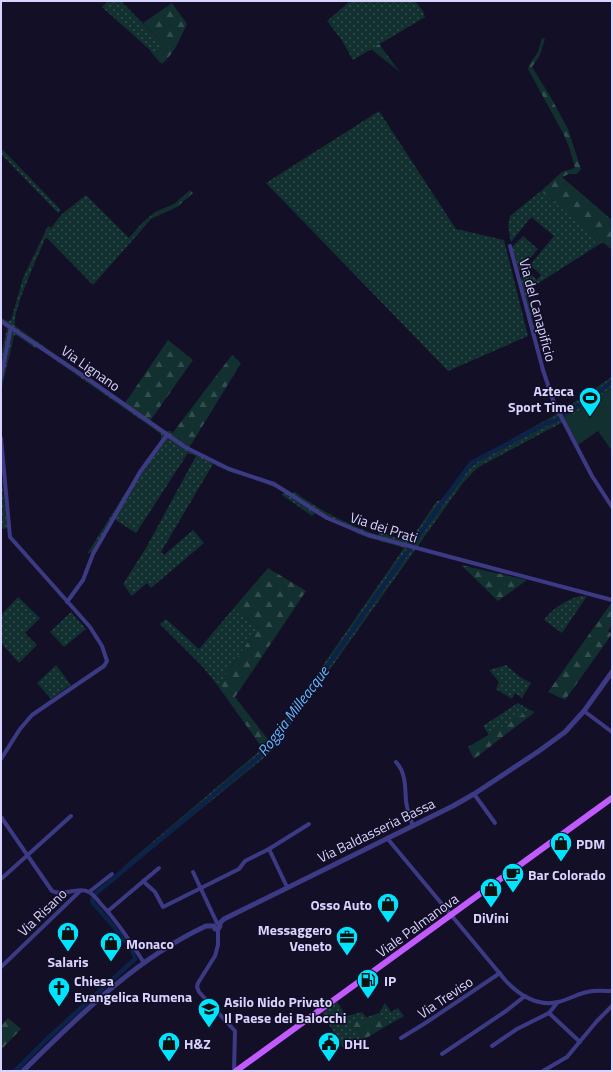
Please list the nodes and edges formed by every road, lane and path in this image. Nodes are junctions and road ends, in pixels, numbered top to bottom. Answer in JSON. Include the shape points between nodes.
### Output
{"nodes":[{"id":1,"x":510,"y":246,"type":"dead end"},
{"id":2,"x":1,"y":321,"type":"edge"},
{"id":3,"x":11,"y":327,"type":"junction"},
{"id":4,"x":1,"y":377,"type":"edge"},
{"id":5,"x":167,"y":435,"type":"junction"},
{"id":6,"x":1,"y":438,"type":"edge"},
{"id":7,"x":612,"y":507,"type":"edge"},
{"id":8,"x":612,"y":600,"type":"edge"},
{"id":9,"x":67,"y":602,"type":"junction"},
{"id":10,"x":612,"y":672,"type":"edge"},
{"id":11,"x":584,"y":711,"type":"junction"},
{"id":12,"x":612,"y":732,"type":"edge"},
{"id":13,"x":1,"y":759,"type":"edge"},
{"id":14,"x":396,"y":762,"type":"dead end"},
{"id":15,"x":474,"y":794,"type":"junction"},
{"id":16,"x":612,"y":798,"type":"edge"},
{"id":17,"x":71,"y":816,"type":"dead end"},
{"id":18,"x":1,"y":817,"type":"edge"},
{"id":19,"x":495,"y":822,"type":"dead end"},
{"id":20,"x":309,"y":824,"type":"dead end"},
{"id":21,"x":413,"y":826,"type":"junction"},
{"id":22,"x":386,"y":838,"type":"junction"},
{"id":23,"x":268,"y":849,"type":"junction"},
{"id":24,"x":27,"y":855,"type":"junction"},
{"id":25,"x":158,"y":868,"type":"dead end"},
{"id":26,"x":193,"y":872,"type":"dead end"},
{"id":27,"x":112,"y":874,"type":"dead end"},
{"id":28,"x":1,"y":878,"type":"edge"},
{"id":29,"x":143,"y":881,"type":"junction"},
{"id":30,"x":288,"y":887,"type":"junction"},
{"id":31,"x":201,"y":888,"type":"junction"},
{"id":32,"x":81,"y":890,"type":"junction"},
{"id":33,"x":90,"y":893,"type":"junction"},
{"id":34,"x":108,"y":911,"type":"junction"},
{"id":35,"x":452,"y":914,"type":"junction"},
{"id":36,"x":217,"y":926,"type":"junction"},
{"id":37,"x":144,"y":963,"type":"junction"},
{"id":38,"x":1,"y":967,"type":"edge"},
{"id":39,"x":500,"y":973,"type":"junction"},
{"id":40,"x":612,"y":992,"type":"edge"},
{"id":41,"x":524,"y":996,"type":"junction"},
{"id":42,"x":557,"y":1003,"type":"junction"},
{"id":43,"x":612,"y":1006,"type":"edge"},
{"id":44,"x":549,"y":1013,"type":"junction"},
{"id":45,"x":401,"y":1038,"type":"dead end"},
{"id":46,"x":580,"y":1042,"type":"junction"},
{"id":47,"x":492,"y":1046,"type":"dead end"},
{"id":48,"x":442,"y":1054,"type":"dead end"},
{"id":49,"x":23,"y":1071,"type":"edge"},
{"id":50,"x":235,"y":1071,"type":"edge"},
{"id":51,"x":543,"y":1071,"type":"edge"}],
"edges":[{"from":1,"to":7,"type":"street","name":"Via del Canapificio","via":[[543,370],[559,416]]},
{"from":2,"to":3,"type":"street","name":"Via Lignano"},
{"from":3,"to":4,"type":"street"},
{"from":3,"to":5,"type":"street","name":"Via Lignano"},
{"from":5,"to":8,"type":"street","name":"Via dei Prati","via":[[229,470],[274,484],[327,518],[368,536]]},
{"from":5,"to":9,"type":"street","via":[[140,472],[93,554],[83,580]]},
{"from":6,"to":9,"type":"street","via":[[10,537]]},
{"from":9,"to":13,"type":"street","via":[[94,632],[104,651],[106,663],[32,715]]},
{"from":10,"to":11,"type":"street","name":"Via Baldasseria Bassa"},
{"from":11,"to":12,"type":"street"},
{"from":11,"to":15,"type":"street","name":"Via Baldasseria Bassa","via":[[557,739]]},
{"from":14,"to":21,"type":"street","via":[[404,776],[406,802]]},
{"from":15,"to":19,"type":"street"},
{"from":15,"to":21,"type":"street","name":"Via Baldasseria Bassa"},
{"from":16,"to":35,"type":"main road","name":"Viale Palmanova"},
{"from":17,"to":24,"type":"street"},
{"from":18,"to":24,"type":"street"},
{"from":20,"to":23,"type":"street"},
{"from":21,"to":22,"type":"street","name":"Via Baldasseria Bassa"},
{"from":22,"to":30,"type":"street","name":"Via Baldasseria Bassa"},
{"from":22,"to":35,"type":"street"},
{"from":23,"to":30,"type":"street"},
{"from":23,"to":31,"type":"street","via":[[245,861],[239,869]]},
{"from":24,"to":28,"type":"street"},
{"from":24,"to":32,"type":"street","via":[[52,891],[58,893]]},
{"from":25,"to":29,"type":"street"},
{"from":26,"to":31,"type":"street"},
{"from":27,"to":33,"type":"street"},
{"from":29,"to":31,"type":"street","via":[[155,892],[163,907]]},
{"from":29,"to":34,"type":"street"},
{"from":30,"to":36,"type":"street","name":"Via Baldasseria Bassa","via":[[222,920]]},
{"from":31,"to":36,"type":"street"},
{"from":32,"to":33,"type":"street"},
{"from":32,"to":38,"type":"street","name":"Via Risano"},
{"from":33,"to":34,"type":"street"},
{"from":34,"to":37,"type":"street"},
{"from":35,"to":39,"type":"street"},
{"from":35,"to":50,"type":"main road","name":"Viale Palmanova"},
{"from":36,"to":37,"type":"street","name":"Via Baldasseria Bassa","via":[[206,926]]},
{"from":36,"to":50,"type":"street","via":[[217,951],[197,987],[235,1031]]},
{"from":37,"to":49,"type":"street","name":"Via Baldasseria Bassa","via":[[108,991]]},
{"from":39,"to":41,"type":"street"},
{"from":39,"to":45,"type":"street","name":"Via Treviso"},
{"from":40,"to":42,"type":"street","via":[[586,992]]},
{"from":41,"to":42,"type":"street","via":[[544,1003]]},
{"from":41,"to":48,"type":"street"},
{"from":42,"to":44,"type":"street"},
{"from":43,"to":46,"type":"street"},
{"from":44,"to":46,"type":"street"},
{"from":44,"to":47,"type":"street","via":[[517,1029]]},
{"from":46,"to":51,"type":"street","via":[[567,1057]]}]}
